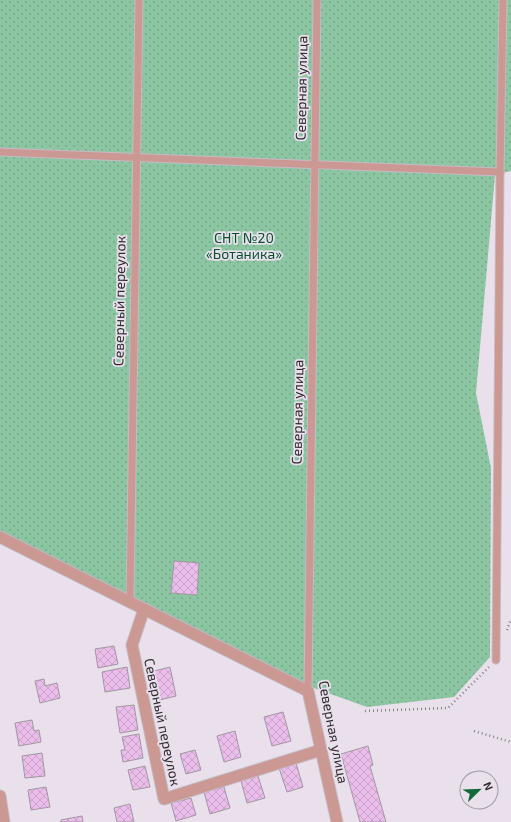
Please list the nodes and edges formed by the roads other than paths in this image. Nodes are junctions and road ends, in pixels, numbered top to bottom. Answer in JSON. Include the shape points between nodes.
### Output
{"nodes":[{"id":1,"x":139,"y":0,"type":"edge"},
{"id":2,"x":317,"y":0,"type":"edge"},
{"id":3,"x":503,"y":0,"type":"edge"},
{"id":4,"x":0,"y":152,"type":"edge"},
{"id":5,"x":137,"y":158,"type":"junction"},
{"id":6,"x":315,"y":165,"type":"junction"},
{"id":7,"x":500,"y":172,"type":"junction"},
{"id":8,"x":0,"y":537,"type":"edge"},
{"id":9,"x":130,"y":602,"type":"junction"},
{"id":10,"x":144,"y":609,"type":"junction"},
{"id":11,"x":496,"y":660,"type":"road end"},
{"id":12,"x":308,"y":690,"type":"junction"},
{"id":13,"x":321,"y":750,"type":"junction"},
{"id":14,"x":0,"y":796,"type":"edge"},
{"id":15,"x":4,"y":822,"type":"edge"},
{"id":16,"x":337,"y":822,"type":"edge"}],
"edges":[{"from":1,"to":5,"type":"lane","name":"Северный переулок"},
{"from":2,"to":6,"type":"lane","name":"Северная улица"},
{"from":3,"to":7,"type":"lane"},
{"from":4,"to":5,"type":"lane"},
{"from":5,"to":6,"type":"lane"},
{"from":5,"to":9,"type":"lane","name":"Северный переулок"},
{"from":6,"to":7,"type":"lane"},
{"from":6,"to":12,"type":"lane","name":"Северная улица"},
{"from":7,"to":11,"type":"lane"},
{"from":8,"to":9,"type":"street"},
{"from":9,"to":10,"type":"street"},
{"from":10,"to":12,"type":"street"},
{"from":10,"to":13,"type":"street","name":"Северный переулок","via":[[132,645],[164,799]]},
{"from":12,"to":13,"type":"street","name":"Северная улица"},
{"from":13,"to":16,"type":"street","name":"Северная улица"},
{"from":14,"to":15,"type":"street"}]}
